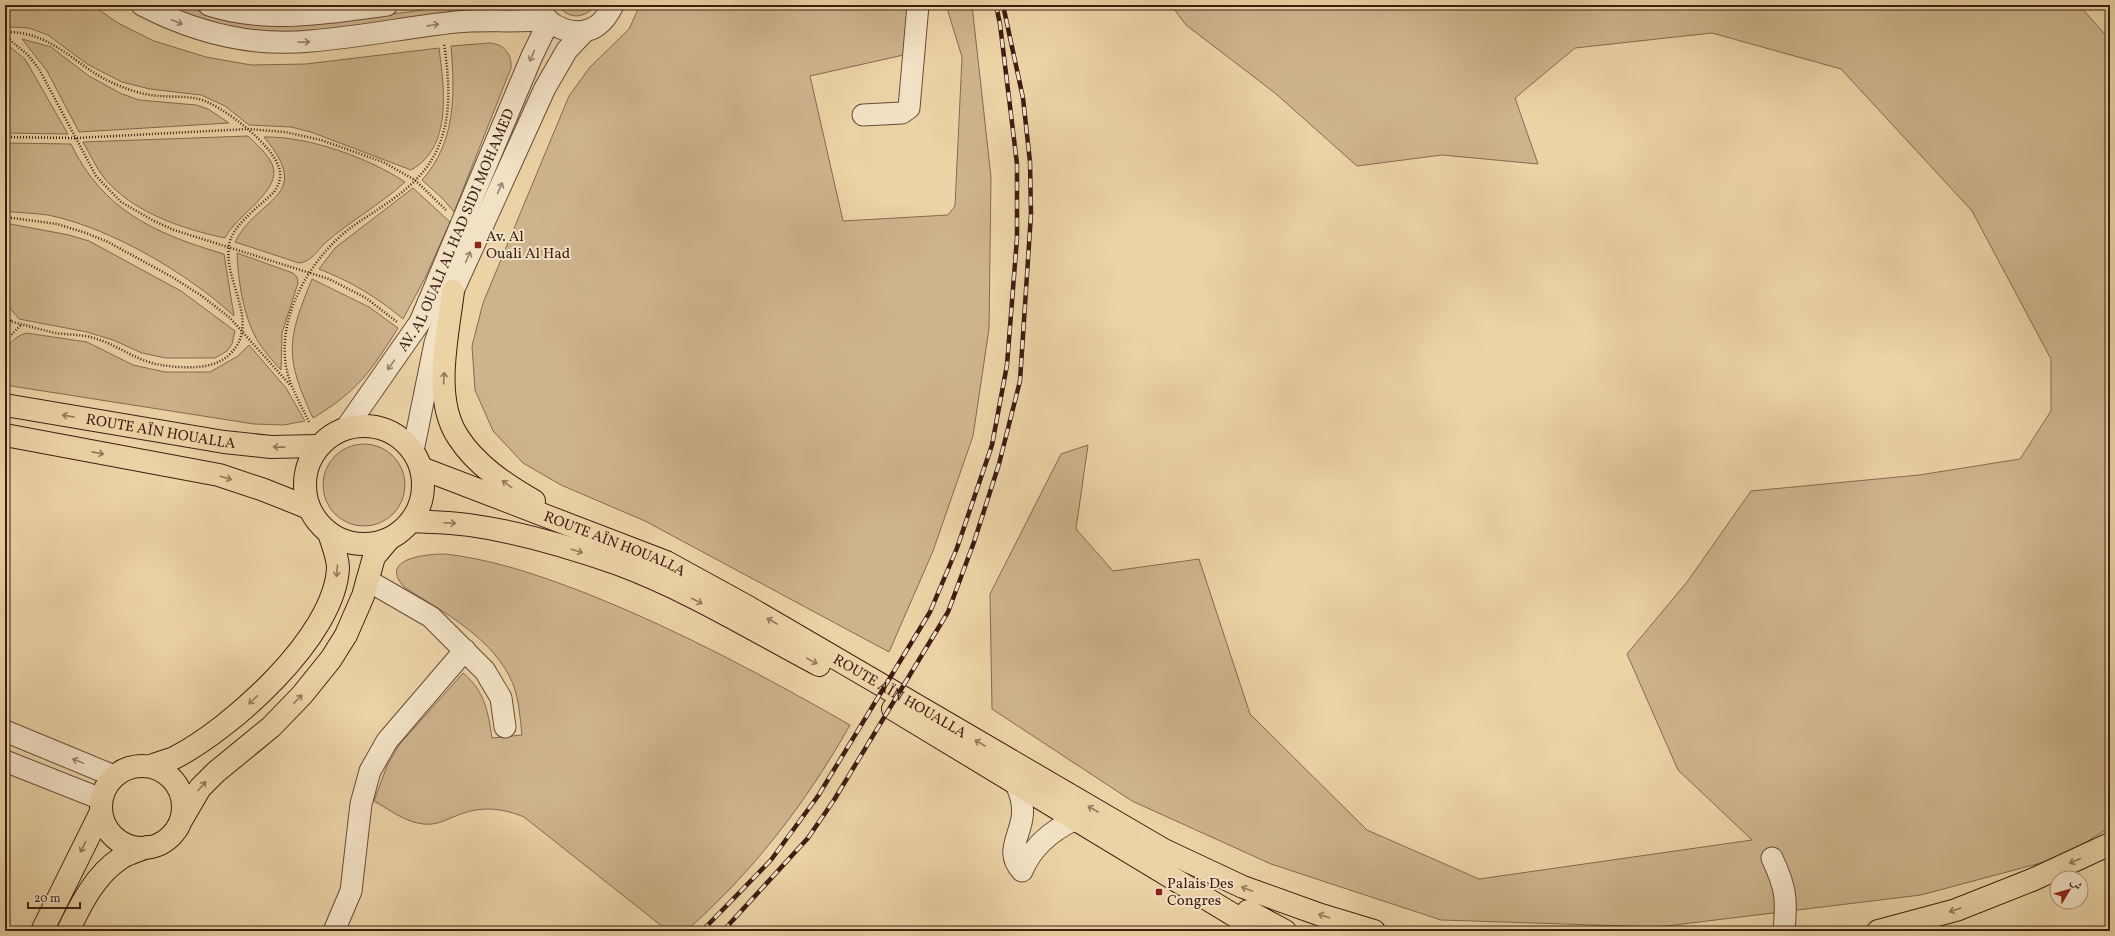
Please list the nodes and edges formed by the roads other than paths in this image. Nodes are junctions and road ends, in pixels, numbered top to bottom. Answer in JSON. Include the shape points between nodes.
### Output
{"nodes":[{"id":1,"x":142,"y":5,"type":"edge"},
{"id":2,"x":209,"y":5,"type":"edge"},
{"id":3,"x":388,"y":5,"type":"edge"},
{"id":4,"x":613,"y":5,"type":"edge"},
{"id":5,"x":918,"y":5,"type":"edge"},
{"id":6,"x":545,"y":15,"type":"edge"},
{"id":7,"x":585,"y":31,"type":"junction"},
{"id":8,"x":863,"y":115,"type":"dead end"},
{"id":9,"x":453,"y":291,"type":"junction"},
{"id":10,"x":5,"y":405,"type":"edge"},
{"id":11,"x":346,"y":428,"type":"junction"},
{"id":12,"x":5,"y":435,"type":"edge"},
{"id":13,"x":318,"y":446,"type":"junction"},
{"id":14,"x":417,"y":459,"type":"junction"},
{"id":15,"x":309,"y":508,"type":"junction"},
{"id":16,"x":412,"y":521,"type":"junction"},
{"id":17,"x":576,"y":527,"type":"junction"},
{"id":18,"x":329,"y":533,"type":"junction"},
{"id":19,"x":389,"y":539,"type":"junction"},
{"id":20,"x":367,"y":580,"type":"junction"},
{"id":21,"x":465,"y":650,"type":"junction"},
{"id":22,"x":505,"y":727,"type":"dead end"},
{"id":23,"x":5,"y":731,"type":"edge"},
{"id":24,"x":5,"y":760,"type":"edge"},
{"id":25,"x":151,"y":766,"type":"junction"},
{"id":26,"x":114,"y":776,"type":"junction"},
{"id":27,"x":1016,"y":784,"type":"junction"},
{"id":28,"x":101,"y":805,"type":"junction"},
{"id":29,"x":182,"y":819,"type":"junction"},
{"id":30,"x":1074,"y":820,"type":"junction"},
{"id":31,"x":1126,"y":828,"type":"junction"},
{"id":32,"x":2110,"y":844,"type":"edge"},
{"id":33,"x":146,"y":847,"type":"junction"},
{"id":34,"x":1772,"y":858,"type":"dead end"},
{"id":35,"x":42,"y":931,"type":"edge"},
{"id":36,"x":68,"y":931,"type":"edge"},
{"id":37,"x":334,"y":931,"type":"edge"},
{"id":38,"x":1260,"y":931,"type":"edge"},
{"id":39,"x":1285,"y":931,"type":"edge"},
{"id":40,"x":1374,"y":931,"type":"edge"},
{"id":41,"x":1784,"y":931,"type":"edge"},
{"id":42,"x":1878,"y":931,"type":"edge"}],
"edges":[{"from":1,"to":6,"type":"street","one_way":true,"via":[[186,25],[216,34],[279,42],[311,42],[457,22]]},
{"from":2,"to":3,"type":"street","via":[[245,13],[278,16],[312,15]]},
{"from":4,"to":7,"type":"street","name":"AV. AL OUALI AL HAD SIDI MOHAMED","via":[[597,26]]},
{"from":5,"to":8,"type":"street","via":[[909,108],[902,113]]},
{"from":6,"to":7,"type":"street","via":[[566,30]]},
{"from":6,"to":11,"type":"street","name":"AV. AL OUALI AL HAD SIDI MOHAMED","one_way":true,"via":[[532,56],[420,322]]},
{"from":9,"to":7,"type":"street","name":"AV. AL OUALI AL HAD SIDI MOHAMED","one_way":true,"via":[[545,88],[567,50]]},
{"from":9,"to":14,"type":"street","name":"AV. AL OUALI AL HAD SIDI MOHAMED","via":[[434,343]]},
{"from":17,"to":9,"type":"main road","one_way":true,"via":[[509,486],[475,458],[457,436],[447,412],[443,386]]},
{"from":13,"to":10,"type":"main road","name":"ROUTE AÏN HOUALLA","one_way":true,"via":[[271,447],[224,442]]},
{"from":11,"to":13,"type":"main road","via":[[331,435]]},
{"from":11,"to":14,"type":"main road","via":[[365,425],[383,428],[400,437]]},
{"from":12,"to":15,"type":"main road","name":"ROUTE AÏN HOUALLA","one_way":true,"via":[[219,476]]},
{"from":13,"to":15,"type":"main road","via":[[309,460],[305,476]]},
{"from":14,"to":16,"type":"main road","via":[[424,486],[420,504]]},
{"from":14,"to":17,"type":"main road","name":"ROUTE AÏN HOUALLA"},
{"from":15,"to":18,"type":"main road","via":[[317,522]]},
{"from":16,"to":19,"type":"main road"},
{"from":16,"to":27,"type":"main road","name":"ROUTE AÏN HOUALLA","one_way":true,"via":[[467,524],[504,531],[558,544],[619,564],[833,672]]},
{"from":31,"to":17,"type":"main road","name":"ROUTE AÏN HOUALLA","one_way":true,"via":[[696,577],[636,549]]},
{"from":18,"to":19,"type":"main road","via":[[343,541],[359,544]]},
{"from":18,"to":25,"type":"main road","one_way":true,"via":[[338,567],[332,597],[315,630],[284,670],[247,706],[205,738],[173,758]]},
{"from":19,"to":20,"type":"main road","via":[[374,557]]},
{"from":20,"to":21,"type":"street","via":[[423,611]]},
{"from":29,"to":20,"type":"main road","one_way":true,"via":[[200,788],[271,727],[302,696],[331,659],[346,635]]},
{"from":21,"to":22,"type":"street","via":[[497,688]]},
{"from":21,"to":37,"type":"street","via":[[387,741],[370,770],[362,804],[351,891]]},
{"from":26,"to":23,"type":"street","one_way":true},
{"from":24,"to":28,"type":"street"},
{"from":25,"to":26,"type":"main road","via":[[138,765]]},
{"from":25,"to":29,"type":"main road","via":[[173,779],[181,791],[184,805]]},
{"from":26,"to":28,"type":"main road","via":[[106,786]]},
{"from":27,"to":30,"type":"main road","name":"ROUTE AÏN HOUALLA"},
{"from":27,"to":30,"type":"street","via":[[1023,806],[1023,817],[1013,855],[1022,871],[1026,861],[1039,845],[1055,831]]},
{"from":28,"to":33,"type":"main road","via":[[105,825],[113,835],[124,844],[138,848]]},
{"from":28,"to":35,"type":"main road","one_way":true},
{"from":29,"to":33,"type":"main road","via":[[175,832],[165,841]]},
{"from":30,"to":38,"type":"main road","name":"ROUTE AÏN HOUALLA"},
{"from":31,"to":39,"type":"main road","via":[[1192,876]]},
{"from":40,"to":31,"type":"main road","name":"ROUTE AÏN HOUALLA","one_way":true,"via":[[1321,916],[1243,887],[1177,857]]},
{"from":32,"to":42,"type":"main road","one_way":true,"via":[[2032,880],[1956,910]]},
{"from":33,"to":36,"type":"main road","via":[[108,868],[94,884]]},
{"from":34,"to":41,"type":"street","via":[[1787,899]]}]}
